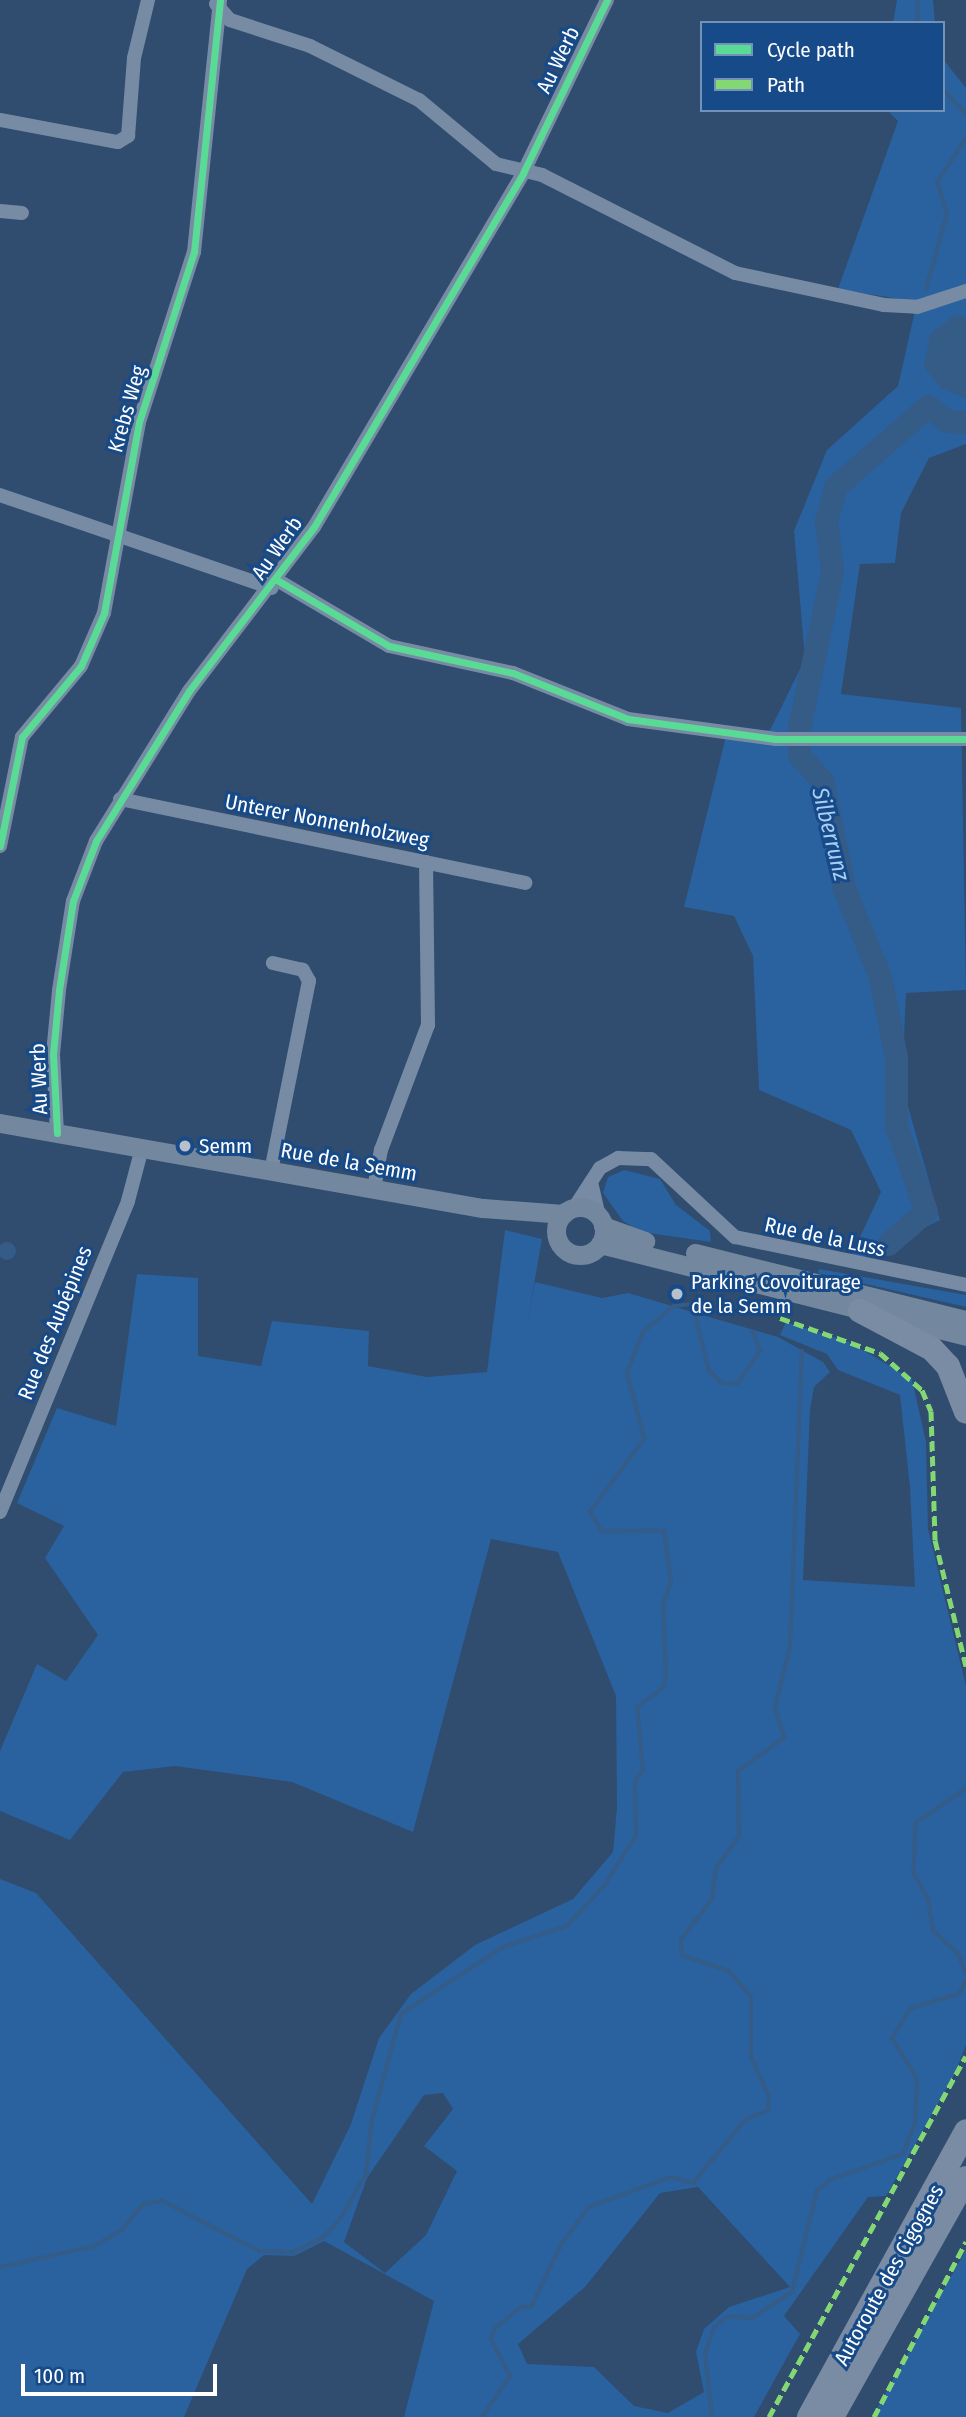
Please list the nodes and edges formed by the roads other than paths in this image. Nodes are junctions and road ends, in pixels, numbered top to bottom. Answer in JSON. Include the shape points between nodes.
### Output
{"nodes":[{"id":1,"x":148,"y":0,"type":"edge"},
{"id":2,"x":607,"y":0,"type":"edge"},
{"id":3,"x":217,"y":3,"type":"edge"},
{"id":4,"x":0,"y":120,"type":"edge"},
{"id":5,"x":523,"y":173,"type":"junction"},
{"id":6,"x":0,"y":211,"type":"edge"},
{"id":7,"x":22,"y":213,"type":"dead end"},
{"id":8,"x":966,"y":291,"type":"edge"},
{"id":9,"x":0,"y":495,"type":"edge"},
{"id":10,"x":117,"y":532,"type":"junction"},
{"id":11,"x":274,"y":584,"type":"junction"},
{"id":12,"x":966,"y":740,"type":"edge"},
{"id":13,"x":120,"y":799,"type":"junction"},
{"id":14,"x":0,"y":846,"type":"edge"},
{"id":15,"x":426,"y":862,"type":"junction"},
{"id":16,"x":525,"y":883,"type":"dead end"},
{"id":17,"x":273,"y":963,"type":"dead end"},
{"id":18,"x":0,"y":1123,"type":"edge"},
{"id":19,"x":57,"y":1133,"type":"junction"},
{"id":20,"x":142,"y":1148,"type":"junction"},
{"id":21,"x":271,"y":1171,"type":"junction"},
{"id":22,"x":591,"y":1182,"type":"junction"},
{"id":23,"x":374,"y":1189,"type":"junction"},
{"id":24,"x":482,"y":1209,"type":"junction"},
{"id":25,"x":569,"y":1211,"type":"junction"},
{"id":26,"x":601,"y":1229,"type":"junction"},
{"id":27,"x":556,"y":1234,"type":"junction"},
{"id":28,"x":966,"y":1285,"type":"edge"},
{"id":29,"x":860,"y":1311,"type":"junction"},
{"id":30,"x":966,"y":1320,"type":"edge"},
{"id":31,"x":966,"y":1336,"type":"edge"},
{"id":32,"x":966,"y":1412,"type":"edge"},
{"id":33,"x":0,"y":1511,"type":"edge"},
{"id":34,"x":966,"y":2131,"type":"edge"},
{"id":35,"x":966,"y":2178,"type":"edge"},
{"id":36,"x":809,"y":2417,"type":"edge"},
{"id":37,"x":832,"y":2417,"type":"edge"}],
"edges":[{"from":1,"to":4,"type":"street","via":[[134,58],[128,136],[118,142]]},
{"from":2,"to":5,"type":"street","name":"Au Werb"},
{"from":3,"to":5,"type":"street","via":[[230,20],[310,46],[419,100],[496,164]]},
{"from":3,"to":10,"type":"street","name":"Krebs Weg","via":[[194,252],[139,422]]},
{"from":5,"to":8,"type":"street","via":[[582,194],[735,273],[884,305],[917,307]]},
{"from":5,"to":11,"type":"street","name":"Au Werb"},
{"from":6,"to":7,"type":"street"},
{"from":9,"to":10,"type":"street"},
{"from":10,"to":11,"type":"street"},
{"from":10,"to":14,"type":"street","name":"Krebs Weg","via":[[115,569],[93,646],[22,737]]},
{"from":11,"to":12,"type":"street","via":[[389,646],[513,673],[628,719],[789,739]]},
{"from":11,"to":13,"type":"street","name":"Au Werb","via":[[189,691]]},
{"from":13,"to":15,"type":"street","name":"Unterer Nonnenholzweg"},
{"from":13,"to":19,"type":"street","name":"Au Werb","via":[[72,901],[53,1054]]},
{"from":15,"to":16,"type":"street","name":"Unterer Nonnenholzweg"},
{"from":15,"to":23,"type":"street","via":[[428,1026],[381,1150]]},
{"from":17,"to":21,"type":"street","via":[[303,970],[309,981]]},
{"from":18,"to":19,"type":"main road","name":"Rue de la Semm"},
{"from":19,"to":20,"type":"main road","name":"Rue de la Semm"},
{"from":20,"to":21,"type":"main road","name":"Rue de la Semm"},
{"from":20,"to":33,"type":"street","name":"Rue des Aubépines","via":[[128,1201]]},
{"from":21,"to":23,"type":"main road","name":"Rue de la Semm"},
{"from":22,"to":25,"type":"street","name":"Rue de la Luss"},
{"from":22,"to":26,"type":"street"},
{"from":22,"to":28,"type":"street","name":"Rue de la Luss","via":[[618,1158],[651,1159],[735,1237]]},
{"from":23,"to":24,"type":"main road","name":"Rue de la Semm"},
{"from":24,"to":25,"type":"main road","name":"Rue de la Semm"},
{"from":24,"to":27,"type":"main road","name":"Rue de la Semm"},
{"from":25,"to":26,"type":"main road","name":"Rue de la Semm"},
{"from":25,"to":27,"type":"main road"},
{"from":26,"to":27,"type":"main road","name":"Rue de la Semm","via":[[576,1255]]},
{"from":26,"to":29,"type":"main road"},
{"from":26,"to":30,"type":"main road"},
{"from":29,"to":31,"type":"main road"},
{"from":29,"to":32,"type":"highway","via":[[932,1349],[948,1366]]},
{"from":34,"to":36,"type":"highway","name":"Autoroute des Cigognes"},
{"from":35,"to":37,"type":"highway","name":"Autoroute des Cigognes"}]}
